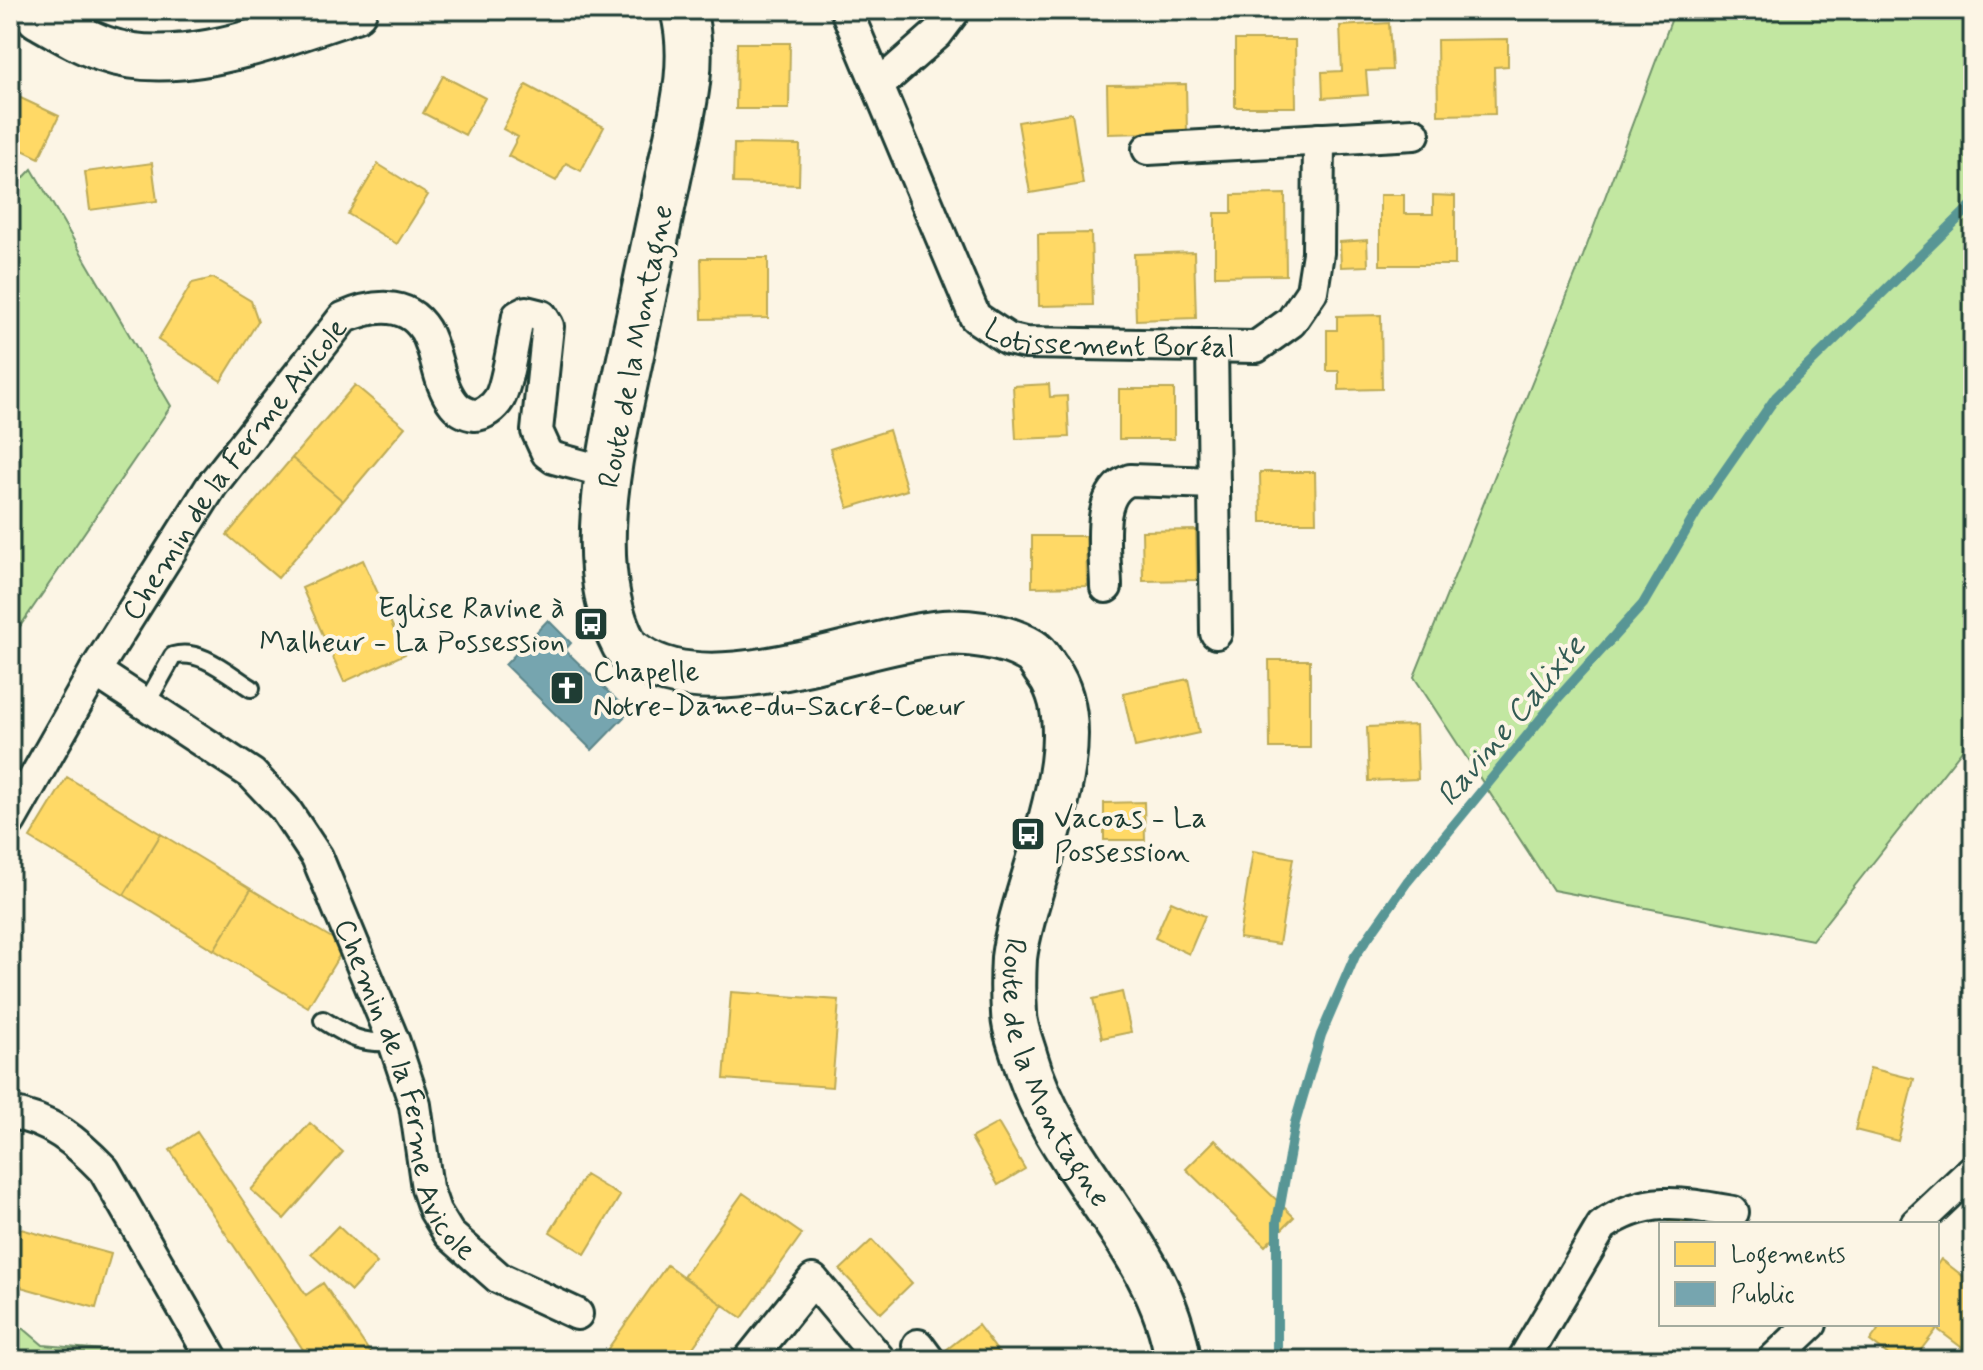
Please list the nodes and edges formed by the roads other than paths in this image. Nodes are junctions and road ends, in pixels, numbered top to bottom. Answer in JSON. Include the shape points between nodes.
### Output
{"nodes":[{"id":1,"x":36,"y":10,"type":"edge"},
{"id":2,"x":354,"y":10,"type":"edge"},
{"id":3,"x":683,"y":10,"type":"edge"},
{"id":4,"x":846,"y":10,"type":"edge"},
{"id":5,"x":955,"y":10,"type":"edge"},
{"id":6,"x":879,"y":85,"type":"junction"},
{"id":7,"x":1414,"y":134,"type":"dead end"},
{"id":8,"x":1319,"y":139,"type":"junction"},
{"id":9,"x":1148,"y":149,"type":"dead end"},
{"id":10,"x":1212,"y":346,"type":"junction"},
{"id":11,"x":606,"y":472,"type":"junction"},
{"id":12,"x":1214,"y":483,"type":"junction"},
{"id":13,"x":1106,"y":587,"type":"dead end"},
{"id":14,"x":1216,"y":633,"type":"dead end"},
{"id":15,"x":95,"y":671,"type":"junction"},
{"id":16,"x":251,"y":688,"type":"dead end"},
{"id":17,"x":146,"y":704,"type":"junction"},
{"id":18,"x":10,"y":821,"type":"edge"},
{"id":19,"x":323,"y":1020,"type":"dead end"},
{"id":20,"x":394,"y":1042,"type":"junction"},
{"id":21,"x":10,"y":1113,"type":"edge"},
{"id":22,"x":1973,"y":1170,"type":"edge"},
{"id":23,"x":1733,"y":1212,"type":"dead end"},
{"id":24,"x":1918,"y":1222,"type":"edge"},
{"id":25,"x":577,"y":1314,"type":"dead end"},
{"id":26,"x":1809,"y":1326,"type":"edge"},
{"id":27,"x":213,"y":1360,"type":"edge"},
{"id":28,"x":749,"y":1360,"type":"edge"},
{"id":29,"x":880,"y":1360,"type":"edge"},
{"id":30,"x":1178,"y":1360,"type":"edge"},
{"id":31,"x":1523,"y":1360,"type":"edge"},
{"id":32,"x":1773,"y":1360,"type":"edge"}],
"edges":[{"from":1,"to":2,"type":"main road","via":[[75,37],[137,57],[210,55]]},
{"from":3,"to":11,"type":"main road","name":"Route de la Montagne","via":[[689,82]]},
{"from":4,"to":6,"type":"street","name":"Lotissement Boréal"},
{"from":5,"to":6,"type":"street","via":[[937,34]]},
{"from":6,"to":10,"type":"street","name":"Lotissement Boréal","via":[[975,317],[1008,339],[1025,343]]},
{"from":7,"to":8,"type":"street"},
{"from":8,"to":9,"type":"street"},
{"from":8,"to":10,"type":"street","name":"Lotissement Boréal","via":[[1318,253],[1312,291],[1291,322],[1256,347]]},
{"from":10,"to":12,"type":"street"},
{"from":11,"to":15,"type":"street","name":"Chemin de la Ferme Avicole","via":[[554,458],[543,446],[537,431],[548,326],[542,316],[518,316],[501,398],[476,415],[454,404],[424,329],[405,311],[363,309],[343,318],[212,485]]},
{"from":11,"to":30,"type":"main road","name":"Route de la Montagne","via":[[604,564],[611,607],[626,648],[648,664],[669,673],[731,676],[934,634],[983,633],[1033,652],[1054,680],[1063,714],[1065,765],[1014,956],[1014,1020],[1031,1080],[1053,1124],[1153,1281],[1174,1334]]},
{"from":12,"to":13,"type":"street","via":[[1130,480],[1111,492],[1106,505]]},
{"from":12,"to":14,"type":"street"},
{"from":15,"to":17,"type":"street","name":"Chemin de la Ferme Avicole"},
{"from":15,"to":18,"type":"street","name":"Chemin de la Ferme Avicole"},
{"from":16,"to":17,"type":"lane","via":[[197,654],[184,652],[173,656]]},
{"from":17,"to":20,"type":"street","name":"Chemin de la Ferme Avicole","via":[[252,774],[285,809],[317,857]]},
{"from":19,"to":20,"type":"lane","via":[[355,1040]]},
{"from":20,"to":25,"type":"street","name":"Chemin de la Ferme Avicole","via":[[415,1105],[427,1188],[449,1234],[499,1278]]},
{"from":21,"to":27,"type":"street","via":[[53,1127],[104,1170]]},
{"from":22,"to":24,"type":"street"},
{"from":23,"to":31,"type":"street","via":[[1685,1203],[1648,1205],[1602,1226]]},
{"from":26,"to":32,"type":"street"},
{"from":28,"to":29,"type":"street","via":[[813,1280]]}]}
